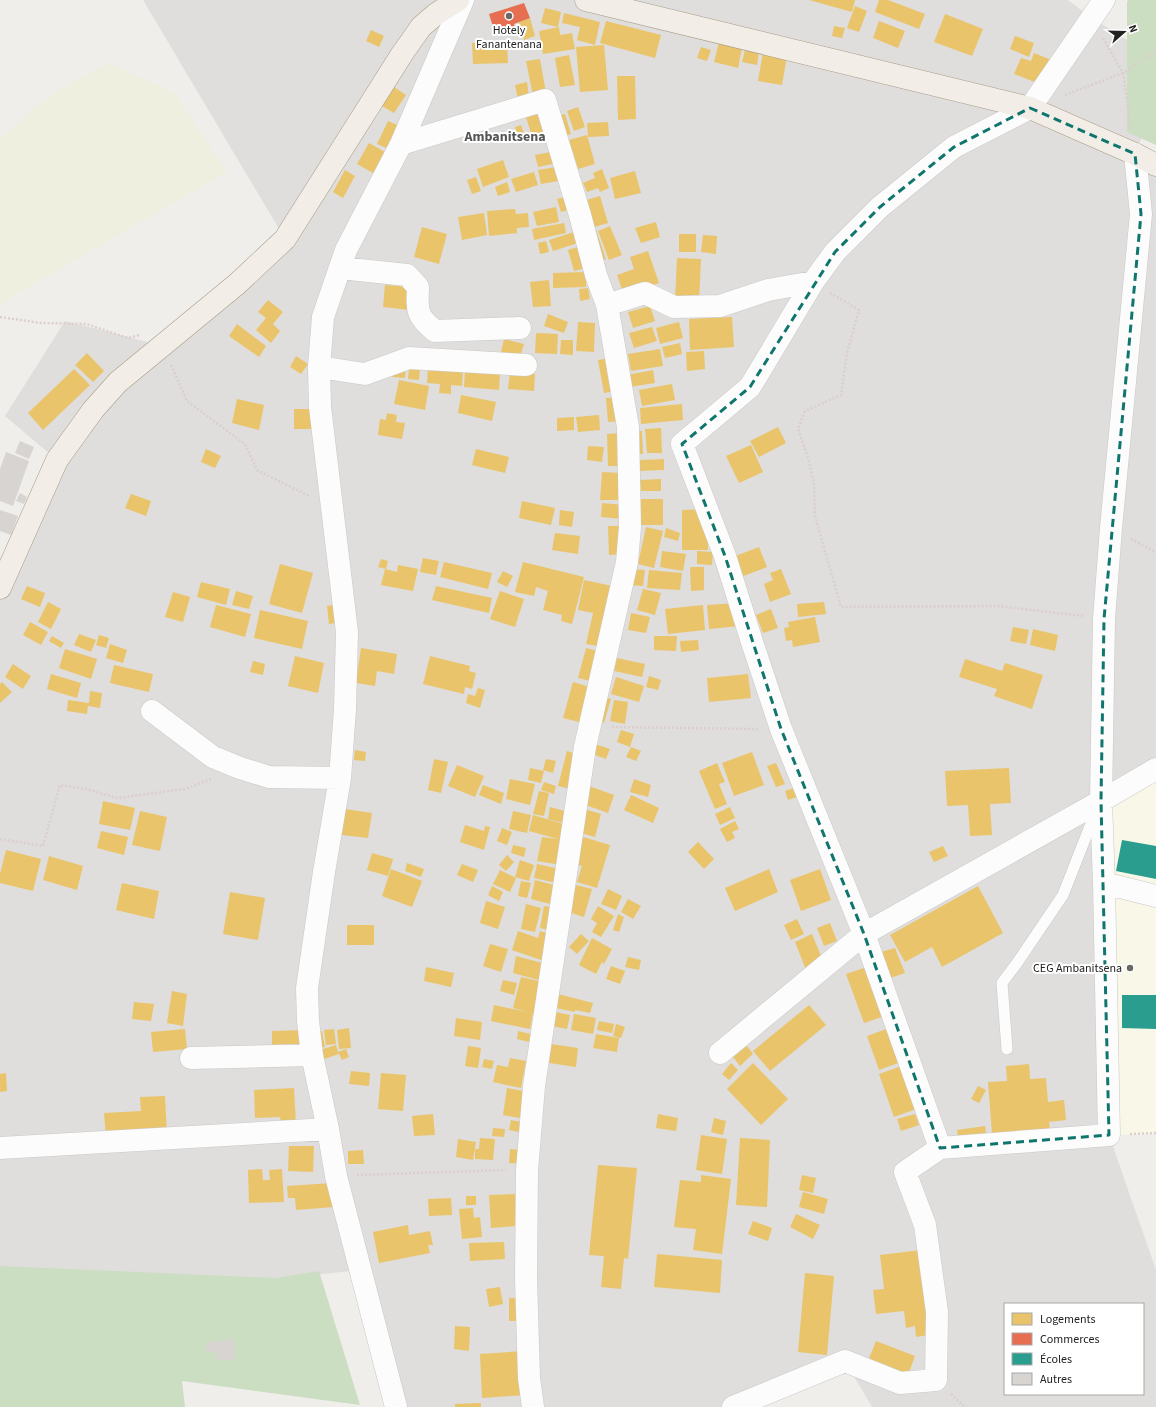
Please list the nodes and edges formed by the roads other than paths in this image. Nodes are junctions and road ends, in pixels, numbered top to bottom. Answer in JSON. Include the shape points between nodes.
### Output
{"nodes":[{"id":1,"x":458,"y":0,"type":"edge"},
{"id":2,"x":463,"y":0,"type":"edge"},
{"id":3,"x":586,"y":0,"type":"edge"},
{"id":4,"x":1104,"y":0,"type":"edge"},
{"id":5,"x":1030,"y":108,"type":"junction"},
{"id":6,"x":400,"y":144,"type":"junction"},
{"id":7,"x":1135,"y":154,"type":"junction"},
{"id":8,"x":1156,"y":165,"type":"edge"},
{"id":9,"x":340,"y":268,"type":"junction"},
{"id":10,"x":813,"y":282,"type":"junction"},
{"id":11,"x":607,"y":305,"type":"junction"},
{"id":12,"x":520,"y":328,"type":"dead end"},
{"id":13,"x":526,"y":365,"type":"dead end"},
{"id":14,"x":319,"y":368,"type":"junction"},
{"id":15,"x":0,"y":588,"type":"edge"},
{"id":16,"x":152,"y":712,"type":"dead end"},
{"id":17,"x":1156,"y":769,"type":"edge"},
{"id":18,"x":340,"y":778,"type":"junction"},
{"id":19,"x":1101,"y":801,"type":"junction"},
{"id":20,"x":1104,"y":883,"type":"junction"},
{"id":21,"x":1156,"y":896,"type":"edge"},
{"id":22,"x":864,"y":934,"type":"junction"},
{"id":23,"x":1007,"y":1049,"type":"dead end"},
{"id":24,"x":720,"y":1053,"type":"dead end"},
{"id":25,"x":312,"y":1055,"type":"junction"},
{"id":26,"x":190,"y":1058,"type":"dead end"},
{"id":27,"x":328,"y":1129,"type":"junction"},
{"id":28,"x":0,"y":1148,"type":"edge"},
{"id":29,"x":940,"y":1148,"type":"junction"},
{"id":30,"x":396,"y":1407,"type":"edge"},
{"id":31,"x":533,"y":1407,"type":"edge"},
{"id":32,"x":733,"y":1407,"type":"edge"}],
"edges":[{"from":1,"to":15,"type":"main road","via":[[421,27],[285,240],[237,284],[118,382],[93,410],[57,460]]},
{"from":2,"to":6,"type":"street"},
{"from":3,"to":5,"type":"main road"},
{"from":4,"to":5,"type":"street"},
{"from":5,"to":7,"type":"main road"},
{"from":5,"to":10,"type":"street","via":[[954,147],[880,207],[835,252]]},
{"from":6,"to":9,"type":"street","via":[[346,250]]},
{"from":6,"to":11,"type":"street","via":[[545,100]]},
{"from":7,"to":8,"type":"main road"},
{"from":7,"to":19,"type":"street","via":[[1141,214],[1104,619]]},
{"from":9,"to":12,"type":"street","via":[[407,275],[418,287],[417,307],[424,322],[435,331]]},
{"from":9,"to":14,"type":"street","via":[[323,317]]},
{"from":10,"to":11,"type":"street","via":[[768,290],[720,306],[674,307],[646,293]]},
{"from":10,"to":22,"type":"street","via":[[750,387],[682,444],[725,556],[781,729]]},
{"from":11,"to":31,"type":"street","via":[[628,427],[630,527],[627,562],[585,747],[536,1070],[527,1170],[526,1278],[529,1378]]},
{"from":13,"to":14,"type":"street","via":[[409,358],[365,374]]},
{"from":14,"to":18,"type":"street","via":[[320,407],[347,632]]},
{"from":16,"to":18,"type":"street","via":[[213,757],[240,768],[269,777]]},
{"from":17,"to":19,"type":"street"},
{"from":18,"to":25,"type":"street","via":[[307,988]]},
{"from":19,"to":20,"type":"street"},
{"from":19,"to":22,"type":"street"},
{"from":19,"to":23,"type":"lane","via":[[1063,895],[1002,983]]},
{"from":20,"to":21,"type":"street"},
{"from":20,"to":29,"type":"street","via":[[1109,1135]]},
{"from":22,"to":24,"type":"street"},
{"from":22,"to":29,"type":"street"},
{"from":25,"to":26,"type":"street"},
{"from":25,"to":27,"type":"street"},
{"from":27,"to":28,"type":"street"},
{"from":27,"to":30,"type":"street","via":[[336,1176]]},
{"from":29,"to":32,"type":"street","via":[[905,1172],[925,1224],[937,1312],[936,1380],[900,1383],[845,1361]]}]}
